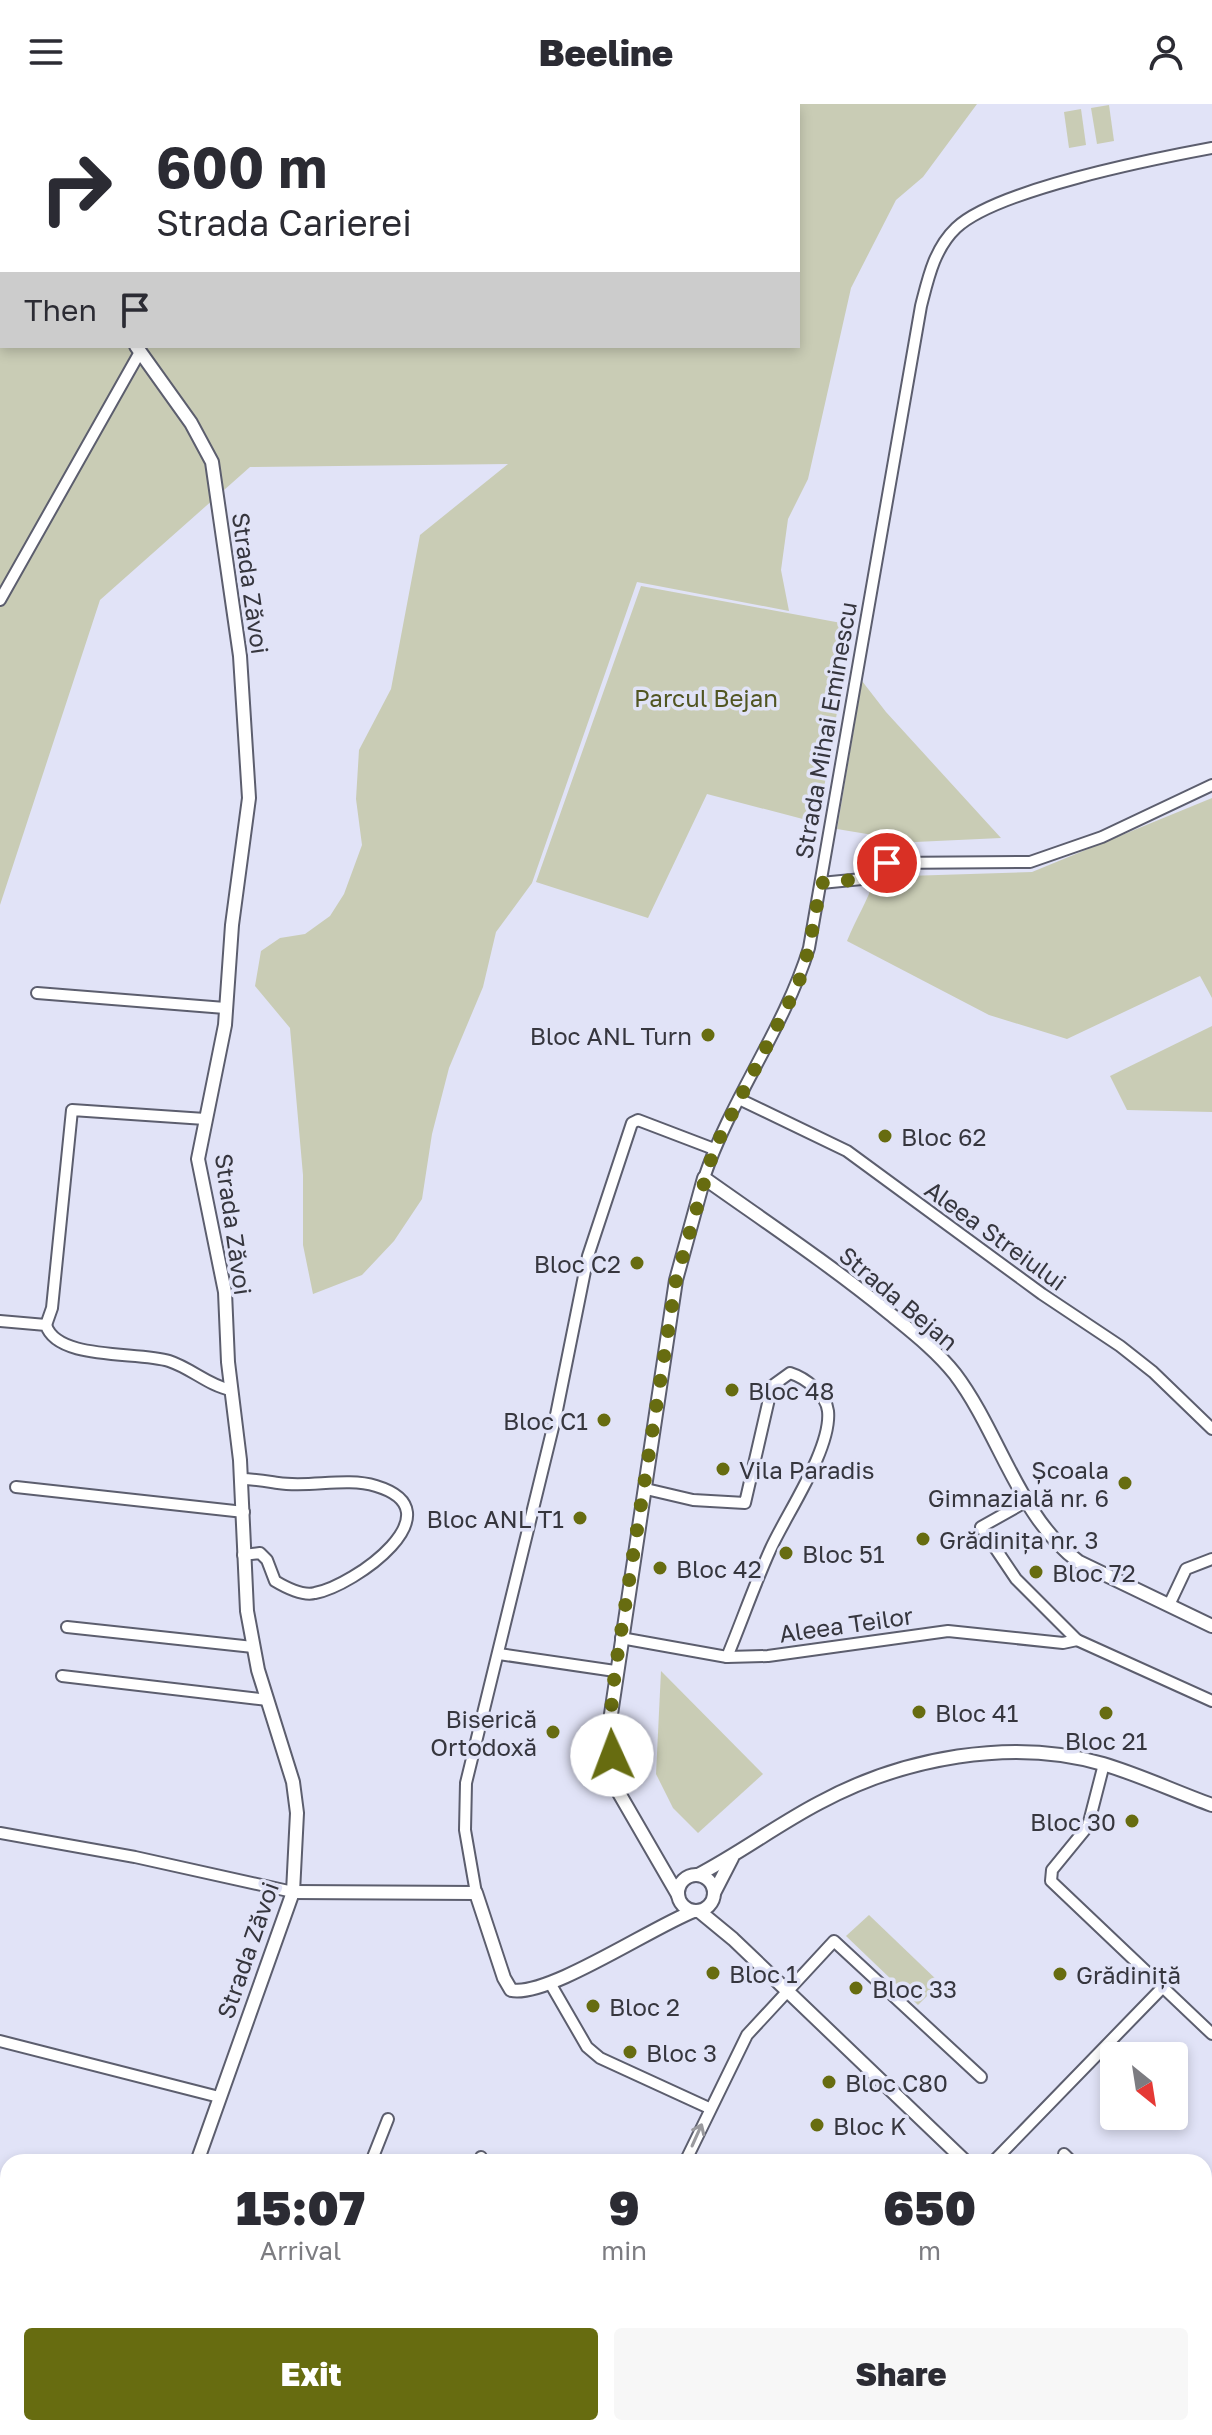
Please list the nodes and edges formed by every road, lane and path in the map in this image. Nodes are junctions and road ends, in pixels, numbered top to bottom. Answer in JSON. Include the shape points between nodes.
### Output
{"nodes":[{"id":1,"x":1212,"y":148,"type":"edge"},
{"id":2,"x":138,"y":349,"type":"edge"},
{"id":3,"x":0,"y":600,"type":"edge"},
{"id":4,"x":1212,"y":785,"type":"edge"},
{"id":5,"x":821,"y":883,"type":"junction"},
{"id":6,"x":37,"y":993,"type":"dead end"},
{"id":7,"x":225,"y":1008,"type":"junction"},
{"id":8,"x":739,"y":1099,"type":"junction"},
{"id":9,"x":205,"y":1119,"type":"junction"},
{"id":10,"x":714,"y":1149,"type":"junction"},
{"id":11,"x":704,"y":1178,"type":"junction"},
{"id":12,"x":0,"y":1321,"type":"edge"},
{"id":13,"x":46,"y":1325,"type":"junction"},
{"id":14,"x":231,"y":1390,"type":"junction"},
{"id":15,"x":1212,"y":1429,"type":"edge"},
{"id":16,"x":242,"y":1479,"type":"junction"},
{"id":17,"x":16,"y":1487,"type":"dead end"},
{"id":18,"x":646,"y":1489,"type":"junction"},
{"id":19,"x":1029,"y":1500,"type":"junction"},
{"id":20,"x":244,"y":1512,"type":"junction"},
{"id":21,"x":243,"y":1555,"type":"junction"},
{"id":22,"x":1212,"y":1559,"type":"edge"},
{"id":23,"x":1169,"y":1605,"type":"junction"},
{"id":24,"x":1212,"y":1626,"type":"edge"},
{"id":25,"x":67,"y":1627,"type":"dead end"},
{"id":26,"x":621,"y":1638,"type":"junction"},
{"id":27,"x":1077,"y":1640,"type":"junction"},
{"id":28,"x":253,"y":1647,"type":"junction"},
{"id":29,"x":499,"y":1654,"type":"junction"},
{"id":30,"x":727,"y":1657,"type":"junction"},
{"id":31,"x":615,"y":1671,"type":"junction"},
{"id":32,"x":62,"y":1676,"type":"dead end"},
{"id":33,"x":268,"y":1700,"type":"junction"},
{"id":34,"x":1212,"y":1701,"type":"edge"},
{"id":35,"x":1104,"y":1764,"type":"junction"},
{"id":36,"x":1212,"y":1805,"type":"edge"},
{"id":37,"x":0,"y":1833,"type":"edge"},
{"id":38,"x":732,"y":1858,"type":"junction"},
{"id":39,"x":659,"y":1862,"type":"junction"},
{"id":40,"x":695,"y":1875,"type":"junction"},
{"id":41,"x":293,"y":1892,"type":"junction"},
{"id":42,"x":476,"y":1893,"type":"junction"},
{"id":43,"x":714,"y":1896,"type":"junction"},
{"id":44,"x":678,"y":1898,"type":"junction"},
{"id":45,"x":696,"y":1911,"type":"junction"},
{"id":46,"x":659,"y":1925,"type":"junction"},
{"id":47,"x":724,"y":1931,"type":"junction"},
{"id":48,"x":550,"y":1983,"type":"junction"},
{"id":49,"x":1163,"y":1987,"type":"junction"},
{"id":50,"x":787,"y":1990,"type":"junction"},
{"id":51,"x":1212,"y":2034,"type":"edge"},
{"id":52,"x":0,"y":2041,"type":"edge"},
{"id":53,"x":981,"y":2077,"type":"dead end"},
{"id":54,"x":219,"y":2097,"type":"junction"},
{"id":55,"x":709,"y":2108,"type":"junction"},
{"id":56,"x":388,"y":2119,"type":"dead end"},
{"id":57,"x":200,"y":2154,"type":"edge"},
{"id":58,"x":374,"y":2154,"type":"edge"},
{"id":59,"x":689,"y":2154,"type":"edge"},
{"id":60,"x":958,"y":2154,"type":"edge"},
{"id":61,"x":1001,"y":2154,"type":"edge"}],
"edges":[{"from":1,"to":5,"type":"street","name":"Strada Mihai Eminescu","via":[[995,204],[955,229],[939,249],[921,306]]},
{"from":2,"to":3,"type":"street"},
{"from":2,"to":7,"type":"street","name":"Strada Zăvoi","via":[[212,462],[240,656],[249,798]]},
{"from":4,"to":5,"type":"street","via":[[1102,837],[1030,862],[887,863],[862,879]]},
{"from":5,"to":8,"type":"street","name":"Strada Mihai Eminescu","via":[[798,985]]},
{"from":6,"to":7,"type":"street"},
{"from":7,"to":9,"type":"street","name":"Strada Zăvoi","via":[[221,1053]]},
{"from":8,"to":10,"type":"street","name":"Strada Mihai Eminescu"},
{"from":8,"to":15,"type":"street","name":"Aleea Streiului","via":[[847,1151],[1120,1346]]},
{"from":9,"to":13,"type":"street","via":[[72,1110]]},
{"from":9,"to":14,"type":"street","name":"Strada Zăvoi","via":[[198,1159],[220,1259]]},
{"from":10,"to":11,"type":"street","name":"Strada Mihai Eminescu"},
{"from":10,"to":29,"type":"street","via":[[638,1120],[628,1130],[588,1256]]},
{"from":11,"to":18,"type":"street","name":"Strada Mihai Eminescu","via":[[676,1280]]},
{"from":11,"to":19,"type":"street","name":"Strada Bejan","via":[[867,1295],[942,1359],[969,1394]]},
{"from":12,"to":13,"type":"street"},
{"from":13,"to":14,"type":"street","via":[[50,1334],[81,1350],[163,1359]]},
{"from":14,"to":16,"type":"street","name":"Strada Zăvoi"},
{"from":16,"to":20,"type":"street","name":"Strada Zăvoi"},
{"from":16,"to":21,"type":"street","via":[[373,1485],[399,1500],[407,1517],[403,1534],[380,1557],[346,1581],[315,1593],[275,1581],[260,1553]]},
{"from":17,"to":20,"type":"street"},
{"from":18,"to":26,"type":"street","name":"Strada Mihai Eminescu"},
{"from":18,"to":30,"type":"street","via":[[693,1500],[745,1503],[772,1386],[790,1373],[826,1402],[820,1450],[770,1550]]},
{"from":19,"to":23,"type":"street","name":"Strada Bejan","via":[[1064,1551]]},
{"from":19,"to":27,"type":"street","name":"Aleea Teilor","via":[[981,1527],[1016,1579]]},
{"from":20,"to":21,"type":"street","name":"Strada Zăvoi"},
{"from":21,"to":28,"type":"street","name":"Strada Zăvoi"},
{"from":22,"to":23,"type":"street","via":[[1186,1569]]},
{"from":23,"to":24,"type":"street","name":"Strada Bejan"},
{"from":25,"to":28,"type":"street"},
{"from":26,"to":30,"type":"street","name":"Aleea Teilor"},
{"from":26,"to":31,"type":"street","name":"Strada Mihai Eminescu"},
{"from":27,"to":30,"type":"street","name":"Aleea Teilor","via":[[948,1631]]},
{"from":27,"to":34,"type":"street","name":"Aleea Teilor"},
{"from":28,"to":33,"type":"street","name":"Strada Zăvoi"},
{"from":29,"to":31,"type":"street"},
{"from":29,"to":42,"type":"street","via":[[466,1783],[465,1830]]},
{"from":31,"to":39,"type":"street","name":"Strada Mihai Eminescu","via":[[610,1721],[614,1772],[627,1812]]},
{"from":32,"to":33,"type":"street"},
{"from":33,"to":41,"type":"street","name":"Strada Zăvoi","via":[[293,1782]]},
{"from":35,"to":36,"type":"street"},
{"from":35,"to":38,"type":"street","via":[[1030,1754],[931,1762],[821,1801]]},
{"from":35,"to":49,"type":"street","via":[[1088,1826],[1052,1870],[1051,1881]]},
{"from":37,"to":41,"type":"street"},
{"from":38,"to":40,"type":"street"},
{"from":38,"to":43,"type":"street"},
{"from":39,"to":40,"type":"street"},
{"from":39,"to":44,"type":"street","name":"Strada Mihai Eminescu"},
{"from":40,"to":43,"type":"street","via":[[708,1879]]},
{"from":40,"to":44,"type":"street","via":[[680,1885]]},
{"from":41,"to":42,"type":"street"},
{"from":41,"to":54,"type":"street","name":"Strada Zăvoi"},
{"from":42,"to":48,"type":"street","via":[[511,1990],[524,1993]]},
{"from":43,"to":45,"type":"street","via":[[708,1907]]},
{"from":43,"to":47,"type":"street"},
{"from":44,"to":45,"type":"street"},
{"from":44,"to":46,"type":"street"},
{"from":45,"to":46,"type":"street"},
{"from":45,"to":47,"type":"street"},
{"from":46,"to":48,"type":"street"},
{"from":47,"to":50,"type":"street"},
{"from":48,"to":55,"type":"street","via":[[587,2047],[600,2058]]},
{"from":49,"to":51,"type":"street"},
{"from":49,"to":61,"type":"street"},
{"from":50,"to":53,"type":"street","via":[[834,1941]]},
{"from":50,"to":55,"type":"street","via":[[747,2035]]},
{"from":50,"to":60,"type":"street"},
{"from":52,"to":54,"type":"street"},
{"from":54,"to":57,"type":"street","name":"Strada Zăvoi"},
{"from":59,"to":55,"type":"street","one_way":true},
{"from":56,"to":58,"type":"street"}]}
